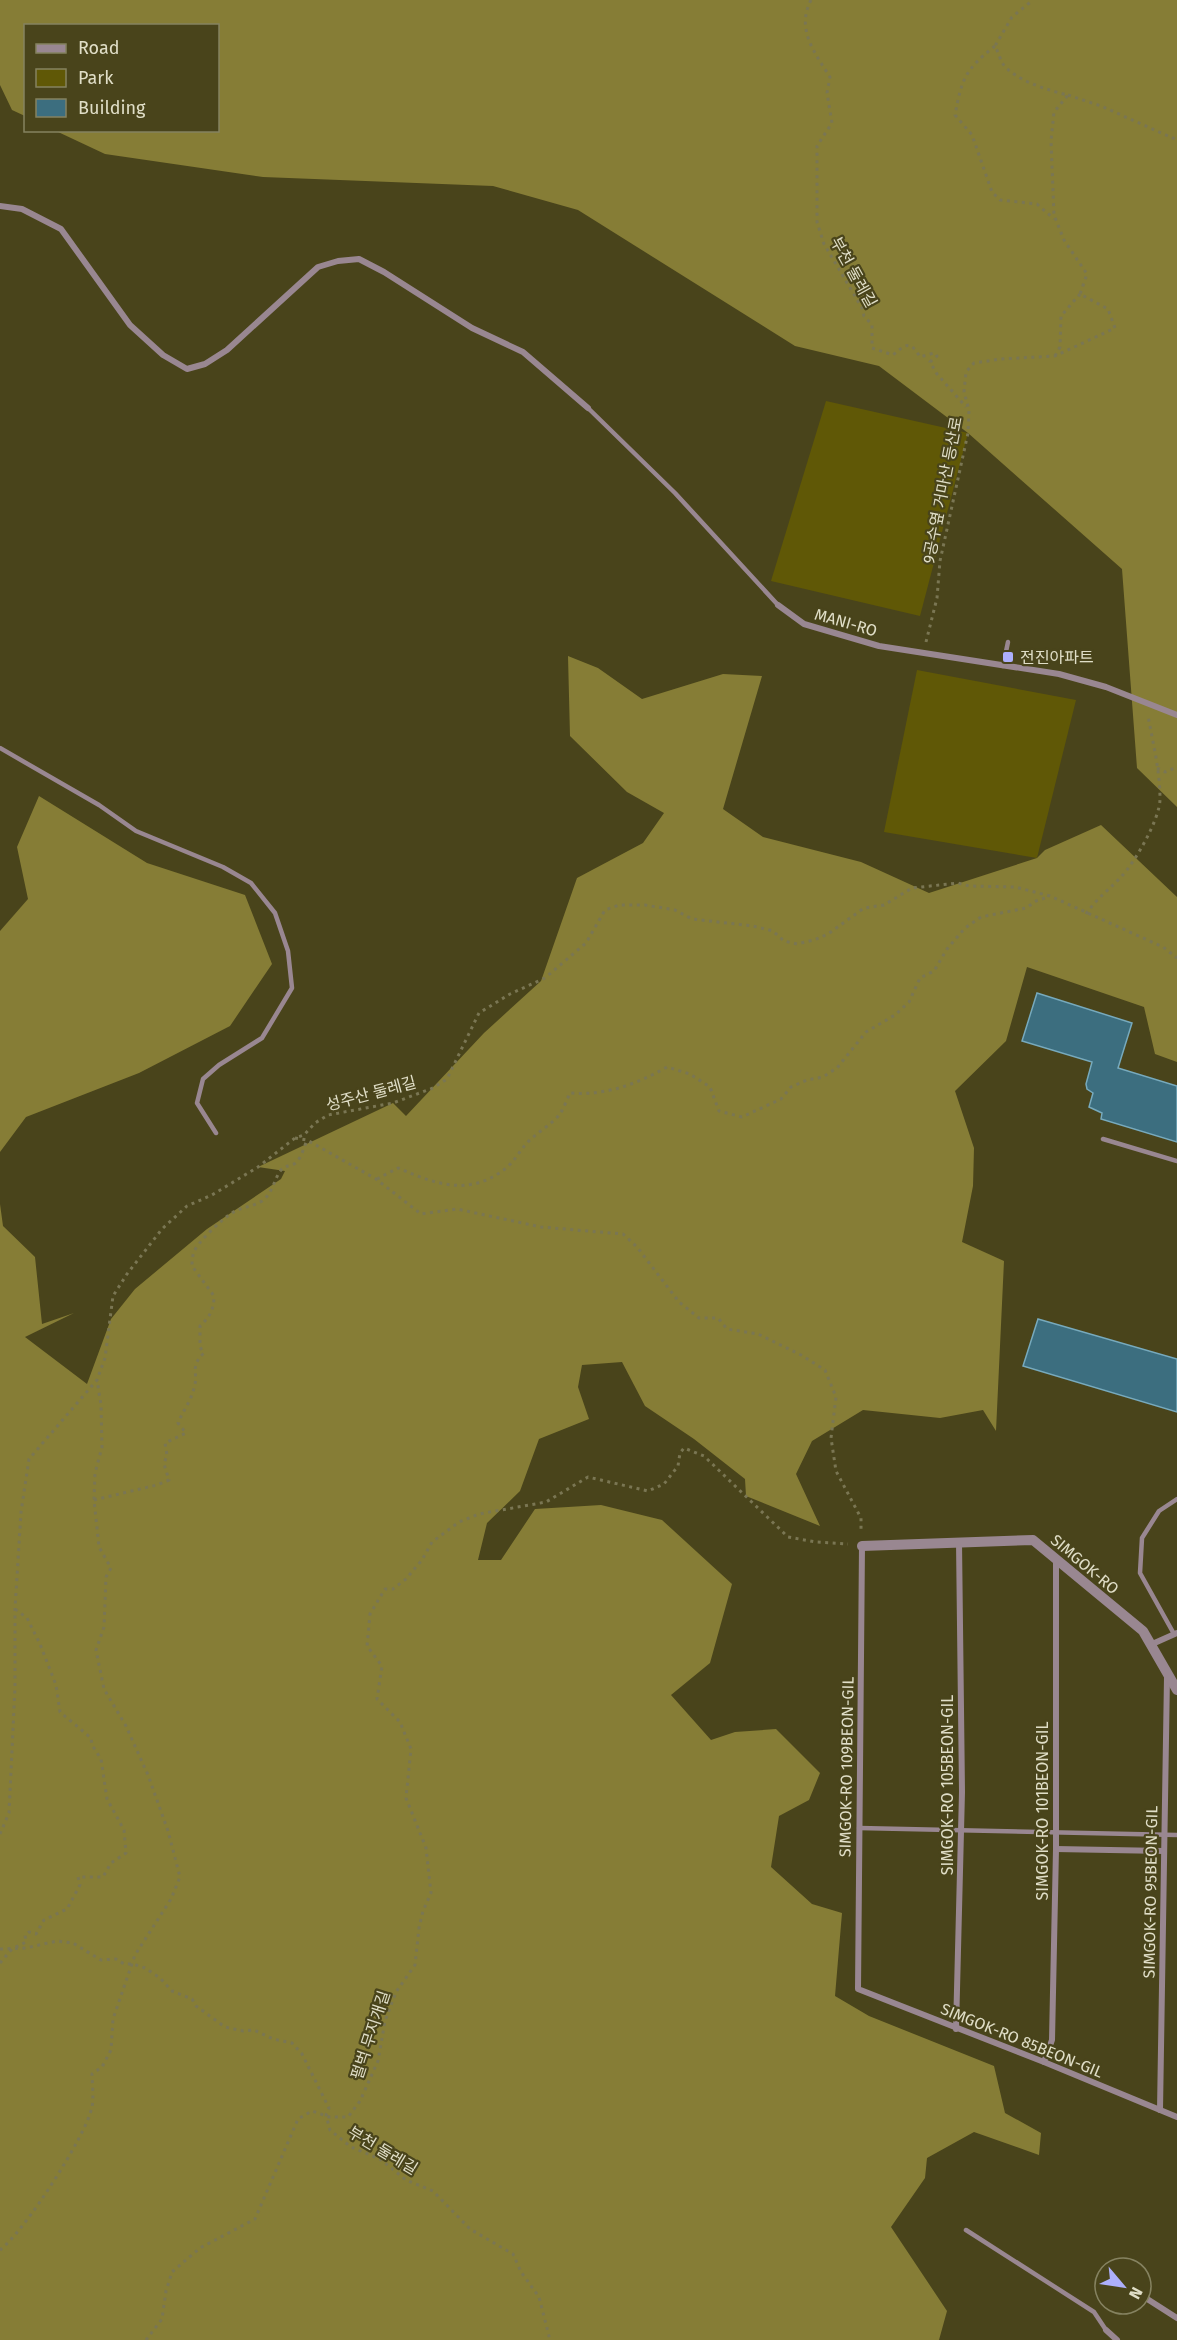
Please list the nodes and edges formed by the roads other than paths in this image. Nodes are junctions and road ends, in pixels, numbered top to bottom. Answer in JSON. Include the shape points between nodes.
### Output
{"nodes":[{"id":1,"x":0,"y":206,"type":"edge"},
{"id":2,"x":588,"y":408,"type":"joint"},
{"id":3,"x":778,"y":605,"type":"joint"},
{"id":4,"x":1008,"y":642,"type":"dead end"},
{"id":5,"x":1003,"y":666,"type":"junction"},
{"id":6,"x":1177,"y":715,"type":"edge"},
{"id":7,"x":0,"y":748,"type":"edge"},
{"id":8,"x":216,"y":1133,"type":"dead end"},
{"id":9,"x":1103,"y":1139,"type":"dead end"},
{"id":10,"x":1177,"y":1161,"type":"edge"},
{"id":11,"x":1177,"y":1499,"type":"edge"},
{"id":12,"x":959,"y":1542,"type":"junction"},
{"id":13,"x":862,"y":1545,"type":"joint"},
{"id":14,"x":1056,"y":1559,"type":"junction"},
{"id":15,"x":1176,"y":1633,"type":"edge"},
{"id":16,"x":1150,"y":1645,"type":"junction"},
{"id":17,"x":1167,"y":1673,"type":"junction"},
{"id":18,"x":1177,"y":1690,"type":"edge"},
{"id":19,"x":859,"y":1828,"type":"junction"},
{"id":20,"x":961,"y":1831,"type":"junction"},
{"id":21,"x":1056,"y":1833,"type":"junction"},
{"id":22,"x":1164,"y":1835,"type":"junction"},
{"id":23,"x":1177,"y":1835,"type":"edge"},
{"id":24,"x":1056,"y":1849,"type":"junction"},
{"id":25,"x":1164,"y":1851,"type":"junction"},
{"id":26,"x":858,"y":1989,"type":"joint"},
{"id":27,"x":956,"y":2029,"type":"junction"},
{"id":28,"x":1044,"y":2062,"type":"junction"},
{"id":29,"x":1160,"y":2110,"type":"junction"},
{"id":30,"x":1177,"y":2117,"type":"edge"},
{"id":31,"x":966,"y":2230,"type":"dead end"},
{"id":32,"x":1153,"y":2303,"type":"edge"},
{"id":33,"x":1177,"y":2318,"type":"edge"},
{"id":34,"x":1106,"y":2330,"type":"joint"},
{"id":35,"x":1117,"y":2340,"type":"edge"}],
"edges":[{"from":1,"to":2,"type":"street","via":[[22,209],[61,229],[130,325],[163,355],[187,369],[205,364],[227,350],[318,267],[359,259],[472,328],[523,352]]},
{"from":2,"to":3,"type":"lane","name":"MANI-RO","via":[[675,493]]},
{"from":3,"to":5,"type":"street","name":"MANI-RO","via":[[804,624],[879,646]]},
{"from":4,"to":5,"type":"lane"},
{"from":5,"to":6,"type":"street","name":"MANI-RO","via":[[1059,674],[1106,687]]},
{"from":7,"to":8,"type":"lane","via":[[136,831],[223,867],[251,883],[275,913],[288,951],[292,988],[262,1038],[203,1079],[197,1103]]},
{"from":9,"to":10,"type":"lane"},
{"from":11,"to":15,"type":"lane","via":[[1159,1511],[1142,1538],[1140,1573]]},
{"from":12,"to":13,"type":"street","name":"SIMGOK-RO"},
{"from":12,"to":14,"type":"street","name":"SIMGOK-RO","via":[[1033,1540]]},
{"from":12,"to":20,"type":"street","name":"SIMGOK-RO 105BEON-GIL"},
{"from":13,"to":19,"type":"street","name":"SIMGOK-RO 109BEON-GIL"},
{"from":14,"to":16,"type":"street","name":"SIMGOK-RO","via":[[1143,1631]]},
{"from":14,"to":21,"type":"street","name":"SIMGOK-RO 101BEON-GIL"},
{"from":15,"to":16,"type":"street"},
{"from":16,"to":17,"type":"street","name":"SIMGOK-RO"},
{"from":17,"to":18,"type":"street","name":"SIMGOK-RO"},
{"from":17,"to":22,"type":"street","name":"SIMGOK-RO 95BEON-GIL"},
{"from":19,"to":20,"type":"lane"},
{"from":19,"to":26,"type":"street","name":"SIMGOK-RO 109BEON-GIL"},
{"from":20,"to":21,"type":"lane"},
{"from":20,"to":27,"type":"street","name":"SIMGOK-RO 105BEON-GIL"},
{"from":21,"to":22,"type":"lane"},
{"from":21,"to":24,"type":"street","name":"SIMGOK-RO 101BEON-GIL"},
{"from":22,"to":23,"type":"lane"},
{"from":22,"to":25,"type":"street","name":"SIMGOK-RO 95BEON-GIL"},
{"from":24,"to":25,"type":"street"},
{"from":24,"to":28,"type":"street","name":"SIMGOK-RO 101BEON-GIL","via":[[1053,2040]]},
{"from":25,"to":29,"type":"street","name":"SIMGOK-RO 95BEON-GIL"},
{"from":26,"to":27,"type":"street","name":"SIMGOK-RO 85BEON-GIL"},
{"from":27,"to":28,"type":"street","name":"SIMGOK-RO 85BEON-GIL"},
{"from":28,"to":29,"type":"street","name":"SIMGOK-RO 85BEON-GIL"},
{"from":29,"to":30,"type":"street","name":"SIMGOK-RO 85BEON-GIL"},
{"from":31,"to":34,"type":"lane","via":[[1094,2312]]},
{"from":32,"to":33,"type":"street"},
{"from":34,"to":35,"type":"street"}]}
